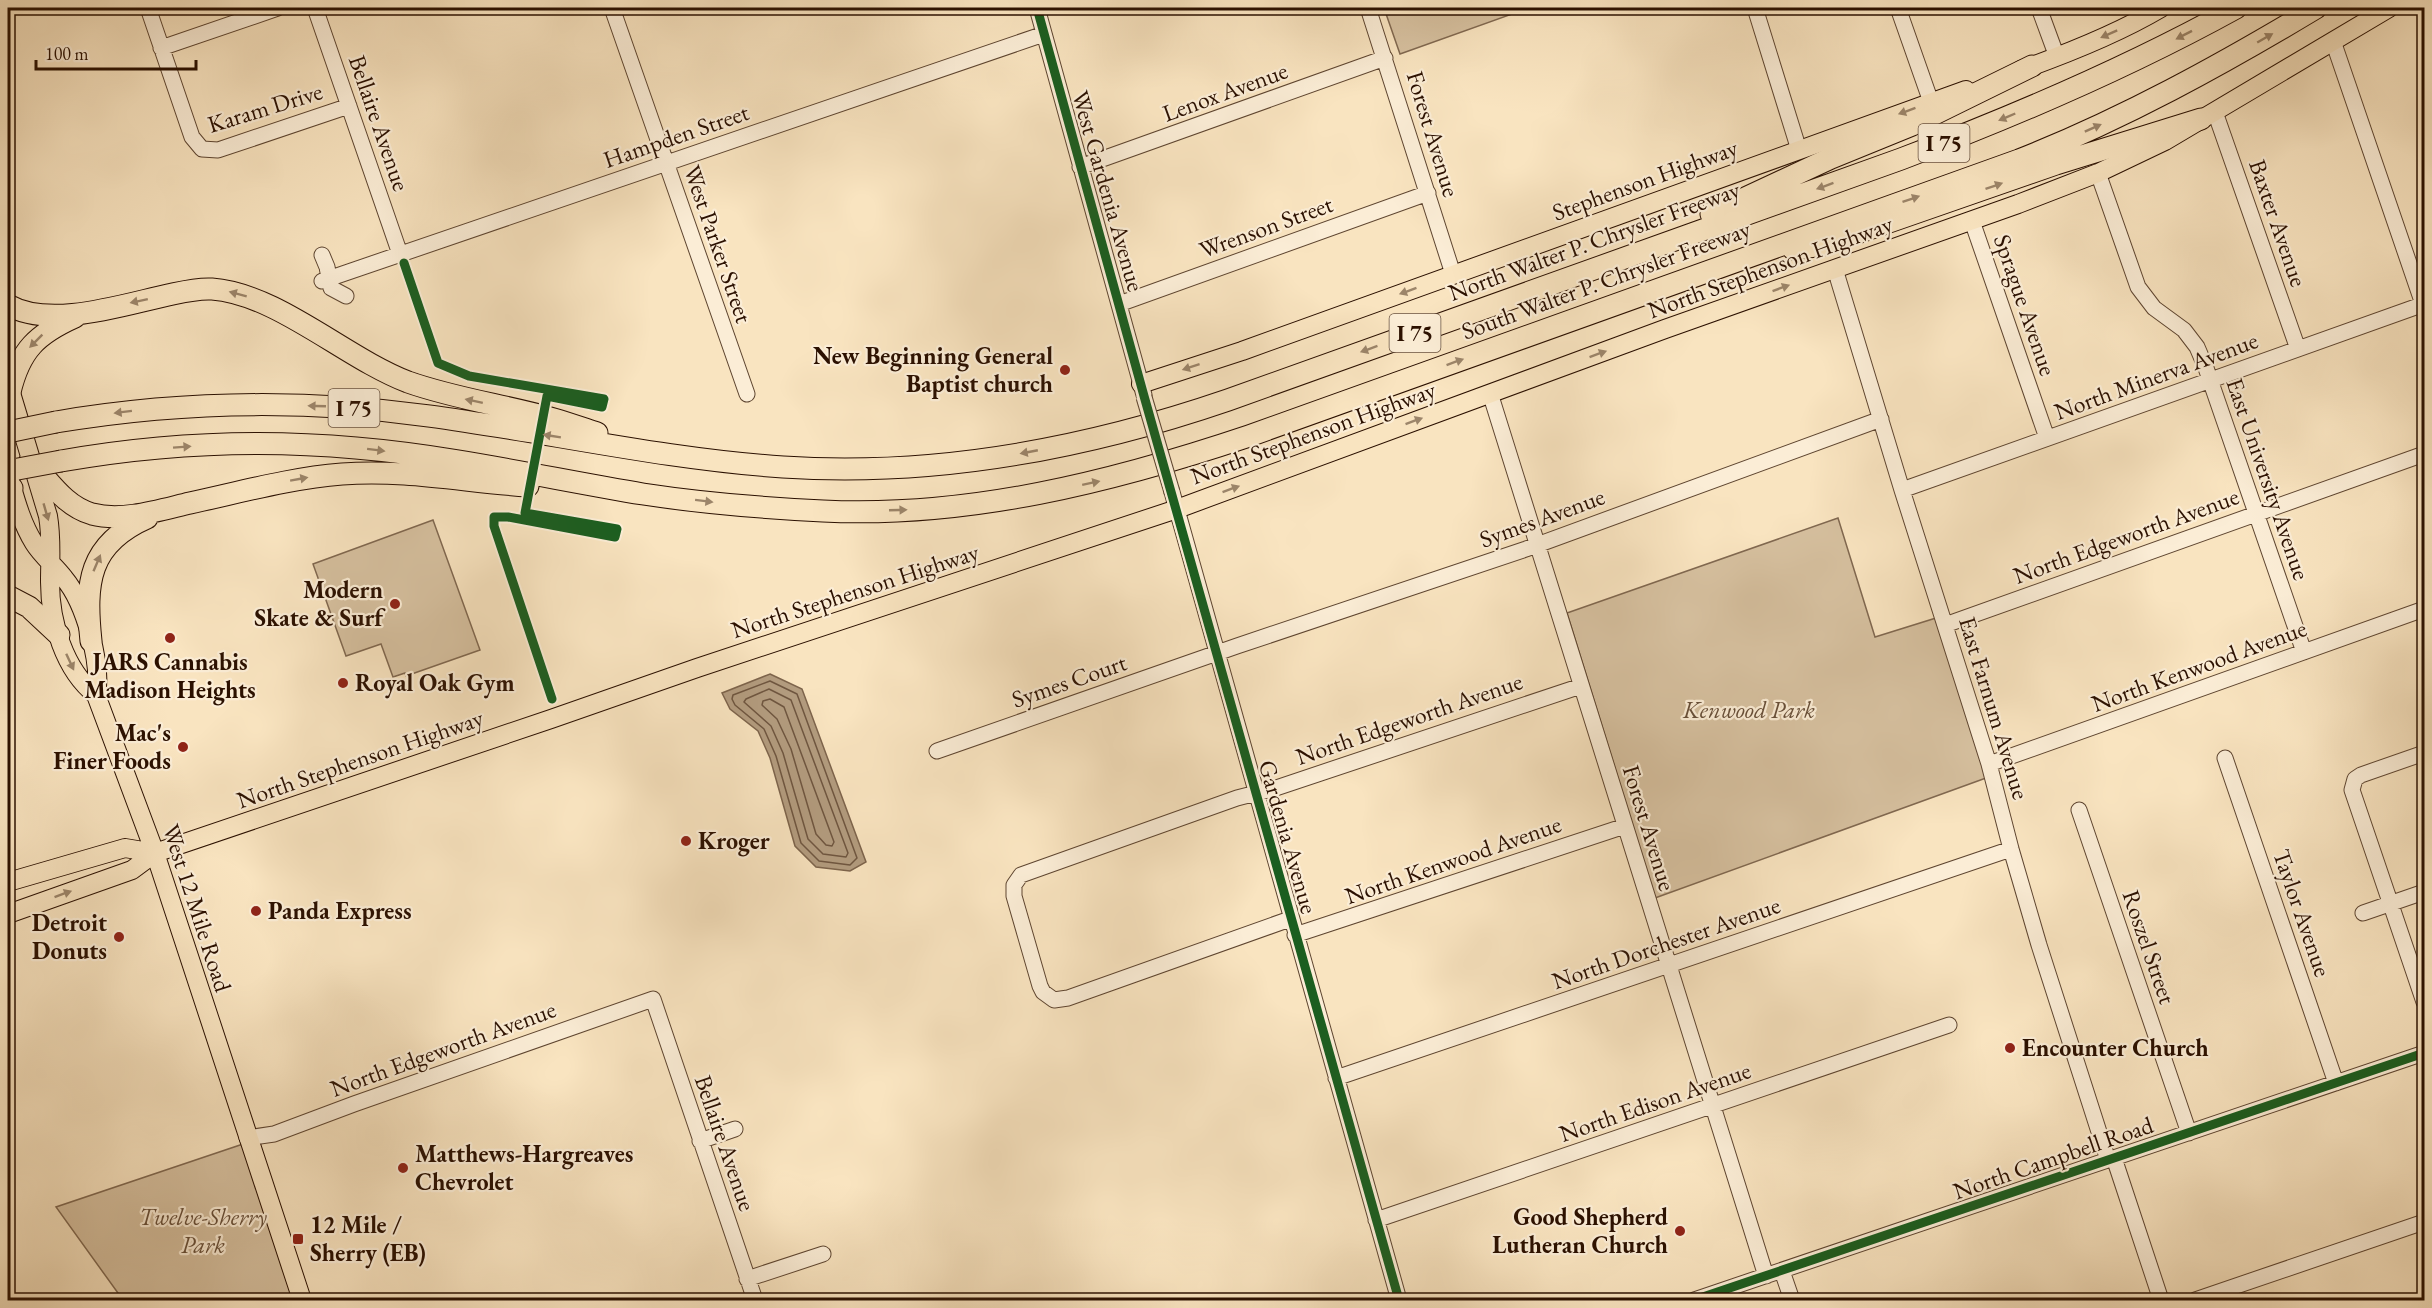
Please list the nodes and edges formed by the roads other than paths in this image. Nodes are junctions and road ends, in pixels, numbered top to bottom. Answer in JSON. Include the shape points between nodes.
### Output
{"nodes":[{"id":1,"x":148,"y":8,"type":"edge"},
{"id":2,"x":278,"y":8,"type":"edge"},
{"id":3,"x":315,"y":8,"type":"edge"},
{"id":4,"x":612,"y":8,"type":"edge"},
{"id":5,"x":1037,"y":8,"type":"edge"},
{"id":6,"x":1368,"y":8,"type":"edge"},
{"id":7,"x":1755,"y":8,"type":"edge"},
{"id":8,"x":1898,"y":8,"type":"edge"},
{"id":9,"x":2039,"y":8,"type":"edge"},
{"id":10,"x":2161,"y":8,"type":"edge"},
{"id":11,"x":2236,"y":8,"type":"edge"},
{"id":12,"x":2316,"y":8,"type":"edge"},
{"id":13,"x":2389,"y":8,"type":"edge"},
{"id":14,"x":1044,"y":34,"type":"junction"},
{"id":15,"x":2332,"y":41,"type":"junction"},
{"id":16,"x":162,"y":48,"type":"junction"},
{"id":17,"x":2057,"y":57,"type":"junction"},
{"id":18,"x":1385,"y":58,"type":"junction"},
{"id":19,"x":2032,"y":66,"type":"junction"},
{"id":20,"x":1931,"y":102,"type":"junction"},
{"id":21,"x":349,"y":106,"type":"junction"},
{"id":22,"x":2208,"y":116,"type":"junction"},
{"id":23,"x":1799,"y":150,"type":"junction"},
{"id":24,"x":665,"y":163,"type":"junction"},
{"id":25,"x":1080,"y":167,"type":"junction"},
{"id":26,"x":2097,"y":173,"type":"junction"},
{"id":27,"x":1428,"y":193,"type":"junction"},
{"id":28,"x":1972,"y":221,"type":"junction"},
{"id":29,"x":1642,"y":251,"type":"junction"},
{"id":30,"x":1757,"y":252,"type":"junction"},
{"id":31,"x":400,"y":254,"type":"junction"},
{"id":32,"x":322,"y":255,"type":"dead end"},
{"id":33,"x":1835,"y":269,"type":"junction"},
{"id":34,"x":1453,"y":274,"type":"junction"},
{"id":35,"x":326,"y":279,"type":"junction"},
{"id":36,"x":346,"y":296,"type":"dead end"},
{"id":37,"x":1119,"y":304,"type":"junction"},
{"id":38,"x":2424,"y":304,"type":"edge"},
{"id":39,"x":8,"y":305,"type":"edge"},
{"id":40,"x":86,"y":312,"type":"junction"},
{"id":41,"x":2298,"y":349,"type":"junction"},
{"id":42,"x":2210,"y":380,"type":"junction"},
{"id":43,"x":9,"y":387,"type":"edge"},
{"id":44,"x":1142,"y":391,"type":"junction"},
{"id":45,"x":1490,"y":393,"type":"junction"},
{"id":46,"x":747,"y":394,"type":"dead end"},
{"id":47,"x":1881,"y":419,"type":"junction"},
{"id":48,"x":8,"y":432,"type":"edge"},
{"id":49,"x":2047,"y":438,"type":"junction"},
{"id":50,"x":651,"y":452,"type":"junction"},
{"id":51,"x":2424,"y":454,"type":"edge"},
{"id":52,"x":30,"y":461,"type":"junction"},
{"id":53,"x":9,"y":478,"type":"edge"},
{"id":54,"x":1902,"y":490,"type":"junction"},
{"id":55,"x":646,"y":494,"type":"junction"},
{"id":56,"x":1174,"y":500,"type":"junction"},
{"id":57,"x":168,"y":508,"type":"junction"},
{"id":58,"x":8,"y":510,"type":"edge"},
{"id":59,"x":2257,"y":514,"type":"junction"},
{"id":60,"x":1538,"y":544,"type":"junction"},
{"id":61,"x":51,"y":564,"type":"junction"},
{"id":62,"x":8,"y":596,"type":"edge"},
{"id":63,"x":2424,"y":609,"type":"edge"},
{"id":64,"x":1945,"y":624,"type":"junction"},
{"id":65,"x":59,"y":635,"type":"junction"},
{"id":66,"x":91,"y":642,"type":"junction"},
{"id":67,"x":2304,"y":652,"type":"junction"},
{"id":68,"x":1216,"y":654,"type":"junction"},
{"id":69,"x":1581,"y":686,"type":"junction"},
{"id":70,"x":96,"y":695,"type":"junction"},
{"id":71,"x":937,"y":751,"type":"dead end"},
{"id":72,"x":2424,"y":753,"type":"edge"},
{"id":73,"x":2225,"y":758,"type":"dead end"},
{"id":74,"x":1989,"y":764,"type":"junction"},
{"id":75,"x":1255,"y":793,"type":"junction"},
{"id":76,"x":2079,"y":810,"type":"dead end"},
{"id":77,"x":1625,"y":826,"type":"junction"},
{"id":78,"x":2011,"y":849,"type":"junction"},
{"id":79,"x":155,"y":853,"type":"junction"},
{"id":80,"x":8,"y":882,"type":"edge"},
{"id":81,"x":2424,"y":892,"type":"edge"},
{"id":82,"x":2390,"y":904,"type":"junction"},
{"id":83,"x":2362,"y":913,"type":"dead end"},
{"id":84,"x":8,"y":914,"type":"edge"},
{"id":85,"x":1290,"y":919,"type":"junction"},
{"id":86,"x":1295,"y":935,"type":"junction"},
{"id":87,"x":1669,"y":966,"type":"junction"},
{"id":88,"x":653,"y":999,"type":"joint"},
{"id":89,"x":2424,"y":1002,"type":"edge"},
{"id":90,"x":1949,"y":1025,"type":"dead end"},
{"id":91,"x":2424,"y":1053,"type":"edge"},
{"id":92,"x":1336,"y":1078,"type":"junction"},
{"id":93,"x":2336,"y":1083,"type":"junction"},
{"id":94,"x":1713,"y":1107,"type":"junction"},
{"id":95,"x":735,"y":1129,"type":"dead end"},
{"id":96,"x":2188,"y":1133,"type":"junction"},
{"id":97,"x":248,"y":1138,"type":"junction"},
{"id":98,"x":700,"y":1141,"type":"junction"},
{"id":99,"x":2111,"y":1159,"type":"junction"},
{"id":100,"x":1376,"y":1220,"type":"junction"},
{"id":101,"x":2424,"y":1222,"type":"edge"},
{"id":102,"x":823,"y":1254,"type":"dead end"},
{"id":103,"x":1782,"y":1271,"type":"junction"},
{"id":104,"x":1766,"y":1276,"type":"junction"},
{"id":105,"x":747,"y":1279,"type":"junction"},
{"id":106,"x":302,"y":1300,"type":"edge"},
{"id":107,"x":755,"y":1300,"type":"edge"},
{"id":108,"x":1399,"y":1300,"type":"edge"},
{"id":109,"x":1694,"y":1300,"type":"edge"},
{"id":110,"x":1792,"y":1300,"type":"edge"},
{"id":111,"x":2161,"y":1300,"type":"edge"},
{"id":112,"x":2195,"y":1300,"type":"edge"}],
"edges":[{"from":1,"to":16,"type":"street","name":"Karam Drive"},
{"from":2,"to":16,"type":"street"},
{"from":3,"to":21,"type":"street","name":"Bellaire Avenue"},
{"from":4,"to":24,"type":"street","name":"West Parker Street"},
{"from":5,"to":14,"type":"street","name":"West Gardenia Avenue"},
{"from":6,"to":18,"type":"street","name":"Forest Avenue"},
{"from":7,"to":23,"type":"street"},
{"from":8,"to":20,"type":"street"},
{"from":9,"to":17,"type":"street"},
{"from":10,"to":17,"type":"main road","name":"Stephenson Highway","one_way":true},
{"from":11,"to":29,"type":"highway","name":"North Walter P. Chrysler Freeway","number":"I 75","one_way":true,"via":[[2105,74],[1971,132]]},
{"from":30,"to":12,"type":"highway","name":"South Walter P. Chrysler Freeway","number":"I 75","one_way":true,"via":[[2050,147],[2205,72]]},
{"from":13,"to":15,"type":"main road","name":"North Stephenson Highway"},
{"from":14,"to":24,"type":"street","name":"Hampden Street"},
{"from":14,"to":25,"type":"street","name":"West Gardenia Avenue"},
{"from":15,"to":22,"type":"main road","name":"North Stephenson Highway"},
{"from":15,"to":38,"type":"street"},
{"from":16,"to":21,"type":"street","name":"Karam Drive","via":[[192,137],[207,150],[219,150]]},
{"from":17,"to":19,"type":"main road","name":"Stephenson Highway"},
{"from":18,"to":25,"type":"street","name":"Lenox Avenue"},
{"from":18,"to":27,"type":"street","name":"Forest Avenue"},
{"from":19,"to":20,"type":"main road","name":"Stephenson Highway"},
{"from":19,"to":29,"type":"highway","via":[[1912,125],[1713,212]]},
{"from":20,"to":23,"type":"main road","name":"Stephenson Highway","one_way":true},
{"from":21,"to":31,"type":"street","name":"Bellaire Avenue"},
{"from":22,"to":26,"type":"main road","name":"North Stephenson Highway"},
{"from":30,"to":22,"type":"highway","one_way":true,"via":[[1822,245]]},
{"from":22,"to":41,"type":"street","name":"Baxter Avenue"},
{"from":23,"to":34,"type":"main road","name":"Stephenson Highway"},
{"from":24,"to":31,"type":"street","name":"Hampden Street"},
{"from":24,"to":46,"type":"street","name":"West Parker Street"},
{"from":25,"to":37,"type":"street","name":"West Gardenia Avenue"},
{"from":26,"to":28,"type":"main road","name":"North Stephenson Highway"},
{"from":26,"to":42,"type":"street","name":"East University Avenue","via":[[2138,287],[2154,308],[2184,330],[2197,348]]},
{"from":27,"to":34,"type":"street","name":"Forest Avenue"},
{"from":27,"to":37,"type":"street","name":"Wrenson Street"},
{"from":28,"to":33,"type":"main road","name":"North Stephenson Highway"},
{"from":28,"to":49,"type":"street","name":"Sprague Avenue"},
{"from":29,"to":50,"type":"highway","name":"North Walter P. Chrysler Freeway","number":"I 75","one_way":true,"via":[[1198,411],[1057,447],[930,465],[819,468],[754,465]]},
{"from":55,"to":30,"type":"highway","name":"South Walter P. Chrysler Freeway","number":"I 75","one_way":true,"via":[[759,507],[879,511],[980,502],[1101,481],[1249,436]]},
{"from":31,"to":35,"type":"street","name":"Hampden Street"},
{"from":32,"to":35,"type":"street"},
{"from":45,"to":33,"type":"main road","name":"North Stephenson Highway","one_way":true},
{"from":33,"to":47,"type":"street","name":"East Farnum Avenue"},
{"from":34,"to":44,"type":"main road","name":"Stephenson Highway","one_way":true},
{"from":35,"to":36,"type":"street"},
{"from":37,"to":44,"type":"street","name":"West Gardenia Avenue"},
{"from":38,"to":41,"type":"street","name":"North Minerva Avenue"},
{"from":39,"to":40,"type":"highway","via":[[35,314]]},
{"from":40,"to":43,"type":"highway","one_way":true,"via":[[37,338]]},
{"from":50,"to":40,"type":"highway","one_way":true,"via":[[553,418],[461,399],[406,381],[260,301],[233,292],[192,290]]},
{"from":41,"to":42,"type":"street","name":"North Minerva Avenue"},
{"from":42,"to":49,"type":"street","name":"North Minerva Avenue"},
{"from":42,"to":59,"type":"street","name":"East University Avenue"},
{"from":43,"to":52,"type":"main road","name":"West 12 Mile Road"},
{"from":44,"to":56,"type":"street","name":"Gardenia Avenue","bridge":true},
{"from":56,"to":45,"type":"main road","name":"North Stephenson Highway","one_way":true},
{"from":45,"to":60,"type":"street","name":"Forest Avenue"},
{"from":47,"to":54,"type":"street","name":"East Farnum Avenue"},
{"from":47,"to":60,"type":"street","name":"Symes Avenue"},
{"from":50,"to":48,"type":"highway","name":"North Walter P. Chrysler Freeway","number":"I 75","one_way":true,"bridge":true,"via":[[428,416],[352,408],[244,404],[185,406]]},
{"from":49,"to":54,"type":"street","name":"North Minerva Avenue"},
{"from":51,"to":59,"type":"street","name":"North Edgeworth Avenue"},
{"from":52,"to":57,"type":"highway","via":[[63,498],[91,513],[122,516]]},
{"from":52,"to":61,"type":"main road","name":"West 12 Mile Road","one_way":true,"via":[[52,535]]},
{"from":53,"to":55,"type":"highway","name":"South Walter P. Chrysler Freeway","number":"I 75","one_way":true,"bridge":true,"via":[[61,461],[112,454],[277,444],[409,454]]},
{"from":53,"to":58,"type":"highway"},
{"from":53,"to":61,"type":"main road","name":"West 12 Mile Road","via":[[25,527]]},
{"from":54,"to":64,"type":"street","name":"East Farnum Avenue"},
{"from":57,"to":55,"type":"highway","one_way":true,"via":[[295,480],[381,472]]},
{"from":56,"to":68,"type":"street","name":"Gardenia Avenue"},
{"from":56,"to":79,"type":"main road","name":"North Stephenson Highway","via":[[551,719]]},
{"from":66,"to":57,"type":"highway","one_way":true,"via":[[91,581],[100,556],[126,528]]},
{"from":59,"to":64,"type":"street","name":"North Edgeworth Avenue"},
{"from":59,"to":67,"type":"street","name":"East University Avenue"},
{"from":60,"to":68,"type":"street","name":"Symes Avenue"},
{"from":60,"to":69,"type":"street","name":"Forest Avenue"},
{"from":61,"to":65,"type":"main road","name":"West 12 Mile Road","via":[[51,602]]},
{"from":61,"to":66,"type":"main road","name":"West 12 Mile Road","via":[[78,600]]},
{"from":62,"to":65,"type":"highway","via":[[29,608]]},
{"from":63,"to":67,"type":"street","name":"North Kenwood Avenue"},
{"from":64,"to":74,"type":"street","name":"East Farnum Avenue"},
{"from":65,"to":70,"type":"main road","name":"West 12 Mile Road","one_way":true,"via":[[75,673]]},
{"from":66,"to":70,"type":"main road","name":"West 12 Mile Road","via":[[98,669]]},
{"from":67,"to":74,"type":"street","name":"North Kenwood Avenue"},
{"from":68,"to":71,"type":"street","name":"Symes Court"},
{"from":68,"to":75,"type":"street","name":"Gardenia Avenue"},
{"from":69,"to":75,"type":"street","name":"North Edgeworth Avenue"},
{"from":69,"to":77,"type":"street","name":"Forest Avenue"},
{"from":70,"to":79,"type":"main road","name":"West 12 Mile Road"},
{"from":72,"to":82,"type":"street","via":[[2361,775],[2354,782],[2353,794]]},
{"from":73,"to":93,"type":"street","name":"Taylor Avenue"},
{"from":74,"to":78,"type":"street","name":"East Farnum Avenue"},
{"from":75,"to":85,"type":"street","name":"Gardenia Avenue"},
{"from":75,"to":85,"type":"street","name":"North Edgeworth Avenue","via":[[1021,875],[1016,880],[1014,896],[1040,986],[1054,1000]]},
{"from":76,"to":96,"type":"street","name":"Roszel Street"},
{"from":77,"to":86,"type":"street","name":"North Kenwood Avenue"},
{"from":77,"to":87,"type":"street","name":"Forest Avenue"},
{"from":78,"to":87,"type":"street","name":"North Dorchester Avenue"},
{"from":78,"to":99,"type":"street","name":"East Farnum Avenue"},
{"from":79,"to":80,"type":"main road","name":"North Stephenson Highway","via":[[125,848]]},
{"from":84,"to":79,"type":"main road","name":"North Stephenson Highway","one_way":true,"via":[[132,870]]},
{"from":79,"to":97,"type":"main road","name":"West 12 Mile Road"},
{"from":81,"to":82,"type":"street"},
{"from":82,"to":83,"type":"street"},
{"from":82,"to":89,"type":"street"},
{"from":85,"to":86,"type":"street","name":"Gardenia Avenue"},
{"from":86,"to":92,"type":"street","name":"Gardenia Avenue"},
{"from":87,"to":92,"type":"street","name":"North Dorchester Avenue"},
{"from":87,"to":94,"type":"street","name":"Forest Avenue"},
{"from":88,"to":97,"type":"street","name":"North Edgeworth Avenue","via":[[274,1134]]},
{"from":88,"to":98,"type":"street","name":"Bellaire Avenue"},
{"from":90,"to":94,"type":"street","name":"North Edison Avenue"},
{"from":91,"to":93,"type":"street","name":"North Campbell Road"},
{"from":92,"to":100,"type":"street","name":"Gardenia Avenue"},
{"from":93,"to":96,"type":"street","name":"North Campbell Road"},
{"from":94,"to":100,"type":"street","name":"North Edison Avenue"},
{"from":94,"to":104,"type":"street","name":"Forest Avenue"},
{"from":95,"to":98,"type":"street"},
{"from":96,"to":99,"type":"street","name":"North Campbell Road"},
{"from":97,"to":106,"type":"main road","name":"West 12 Mile Road"},
{"from":98,"to":105,"type":"street","name":"Bellaire Avenue"},
{"from":99,"to":103,"type":"street","name":"North Campbell Road"},
{"from":99,"to":111,"type":"street","name":"East Farnum Avenue"},
{"from":100,"to":108,"type":"street","name":"Gardenia Avenue"},
{"from":101,"to":112,"type":"street"},
{"from":102,"to":105,"type":"street"},
{"from":103,"to":104,"type":"street","name":"North Campbell Road"},
{"from":103,"to":110,"type":"street"},
{"from":104,"to":109,"type":"street","name":"North Campbell Road"},
{"from":105,"to":107,"type":"street","name":"Bellaire Avenue"}]}
